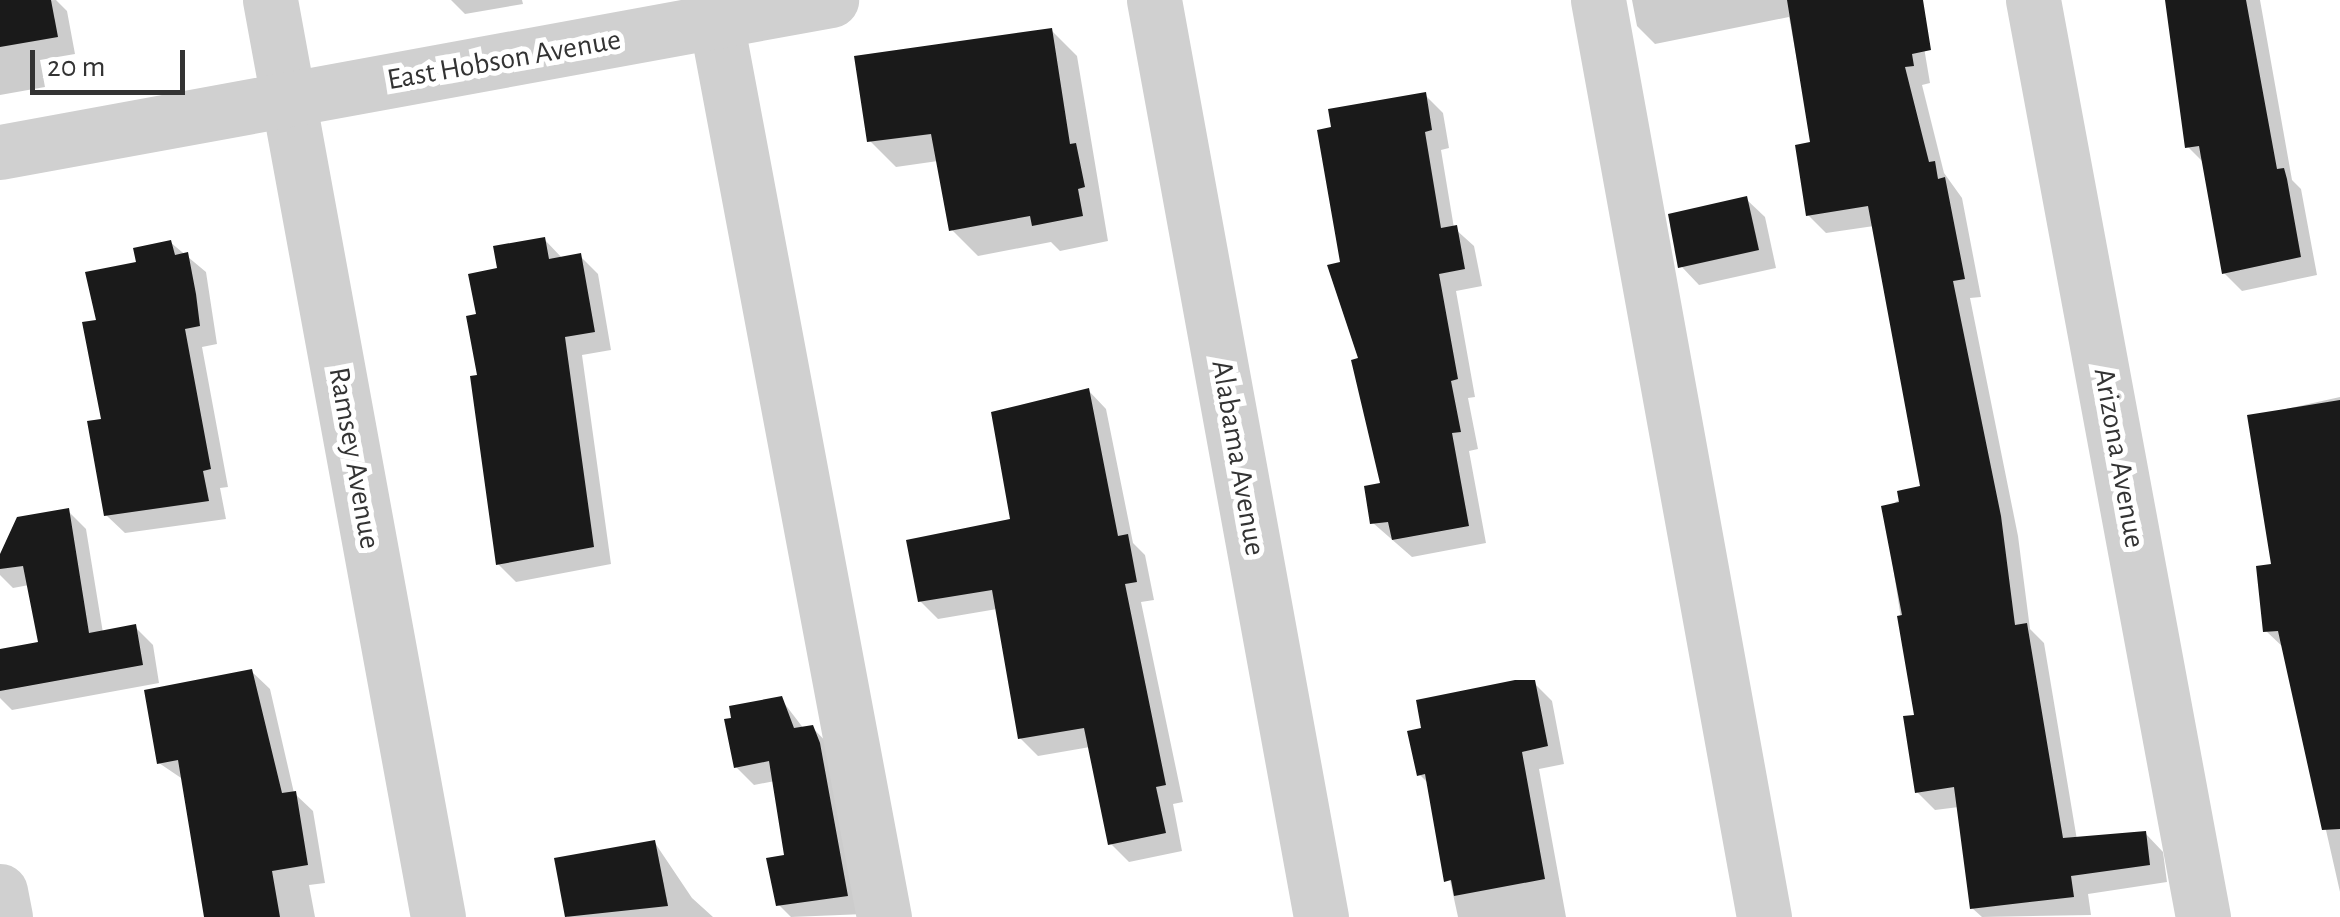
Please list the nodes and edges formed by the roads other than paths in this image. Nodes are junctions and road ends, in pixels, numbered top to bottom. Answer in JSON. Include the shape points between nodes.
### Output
{"nodes":[{"id":1,"x":270,"y":0,"type":"edge"},
{"id":2,"x":831,"y":0,"type":"edge"},
{"id":3,"x":1154,"y":0,"type":"edge"},
{"id":4,"x":1598,"y":0,"type":"edge"},
{"id":5,"x":2033,"y":0,"type":"edge"},
{"id":6,"x":714,"y":11,"type":"edge"},
{"id":7,"x":288,"y":98,"type":"junction"},
{"id":8,"x":0,"y":152,"type":"edge"},
{"id":9,"x":0,"y":892,"type":"edge"},
{"id":10,"x":5,"y":917,"type":"edge"},
{"id":11,"x":438,"y":917,"type":"edge"},
{"id":12,"x":884,"y":917,"type":"edge"},
{"id":13,"x":1321,"y":917,"type":"edge"},
{"id":14,"x":1764,"y":917,"type":"edge"},
{"id":15,"x":2203,"y":917,"type":"edge"}],
"edges":[{"from":1,"to":7,"type":"street","name":"Ramsey Avenue"},
{"from":2,"to":6,"type":"street","name":"East Hobson Avenue"},
{"from":3,"to":13,"type":"street","name":"Alabama Avenue"},
{"from":4,"to":14,"type":"street"},
{"from":5,"to":15,"type":"street","name":"Arizona Avenue"},
{"from":6,"to":7,"type":"street","name":"East Hobson Avenue"},
{"from":6,"to":12,"type":"street"},
{"from":7,"to":8,"type":"street","name":"East Hobson Avenue"},
{"from":7,"to":11,"type":"street","name":"Ramsey Avenue"},
{"from":9,"to":10,"type":"street"}]}
